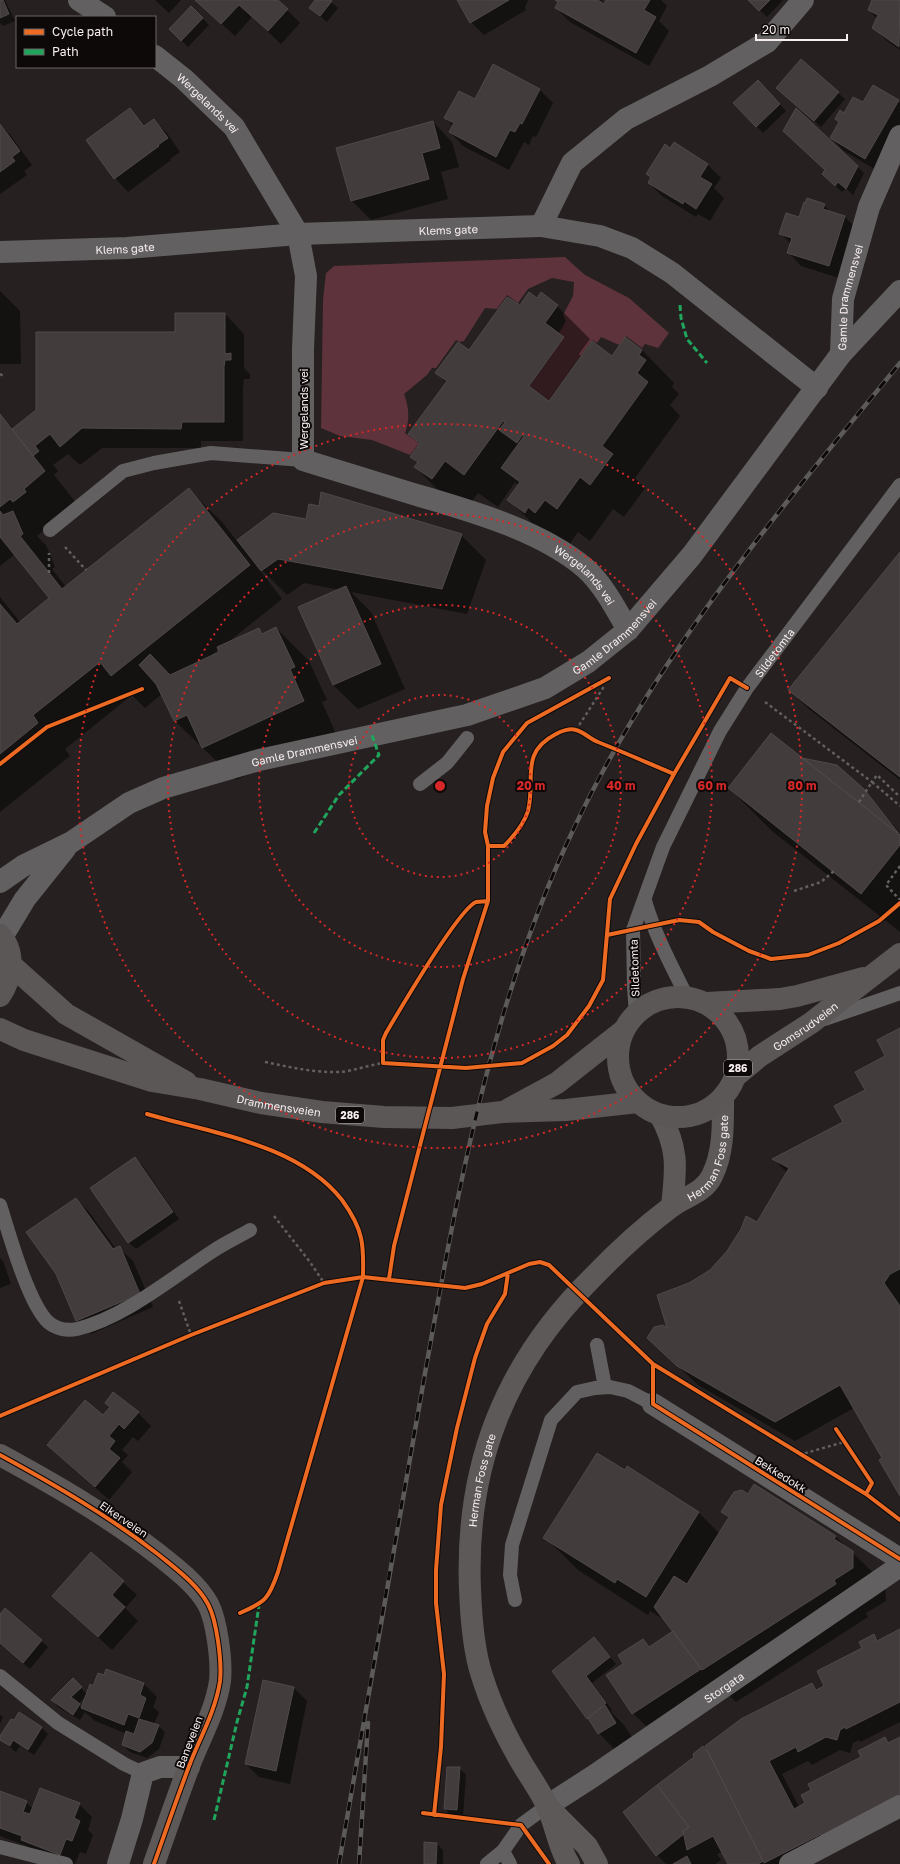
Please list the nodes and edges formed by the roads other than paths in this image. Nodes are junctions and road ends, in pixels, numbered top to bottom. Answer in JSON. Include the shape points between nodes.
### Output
{"nodes":[{"id":1,"x":79,"y":0,"type":"edge"},
{"id":2,"x":803,"y":0,"type":"edge"},
{"id":3,"x":103,"y":16,"type":"edge"},
{"id":4,"x":156,"y":57,"type":"edge"},
{"id":5,"x":900,"y":136,"type":"edge"},
{"id":6,"x":541,"y":226,"type":"junction"},
{"id":7,"x":298,"y":234,"type":"junction"},
{"id":8,"x":0,"y":252,"type":"edge"},
{"id":9,"x":900,"y":291,"type":"edge"},
{"id":10,"x":841,"y":354,"type":"junction"},
{"id":11,"x":817,"y":388,"type":"junction"},
{"id":12,"x":303,"y":460,"type":"junction"},
{"id":13,"x":900,"y":485,"type":"edge"},
{"id":14,"x":50,"y":530,"type":"dead end"},
{"id":15,"x":628,"y":630,"type":"junction"},
{"id":16,"x":467,"y":738,"type":"dead end"},
{"id":17,"x":420,"y":784,"type":"dead end"},
{"id":18,"x":70,"y":843,"type":"junction"},
{"id":19,"x":0,"y":882,"type":"edge"},
{"id":20,"x":645,"y":901,"type":"junction"},
{"id":21,"x":1,"y":936,"type":"edge"},
{"id":22,"x":900,"y":954,"type":"edge"},
{"id":23,"x":10,"y":964,"type":"junction"},
{"id":24,"x":871,"y":976,"type":"junction"},
{"id":25,"x":900,"y":992,"type":"edge"},
{"id":26,"x":0,"y":996,"type":"edge"},
{"id":27,"x":697,"y":1000,"type":"junction"},
{"id":28,"x":636,"y":1014,"type":"junction"},
{"id":29,"x":811,"y":1023,"type":"junction"},
{"id":30,"x":0,"y":1029,"type":"edge"},
{"id":31,"x":623,"y":1031,"type":"junction"},
{"id":32,"x":736,"y":1075,"type":"junction"},
{"id":33,"x":200,"y":1089,"type":"junction"},
{"id":34,"x":723,"y":1098,"type":"junction"},
{"id":35,"x":638,"y":1102,"type":"junction"},
{"id":36,"x":502,"y":1112,"type":"junction"},
{"id":37,"x":660,"y":1115,"type":"junction"},
{"id":38,"x":0,"y":1205,"type":"edge"},
{"id":39,"x":672,"y":1206,"type":"junction"},
{"id":40,"x":250,"y":1230,"type":"dead end"},
{"id":41,"x":597,"y":1345,"type":"dead end"},
{"id":42,"x":605,"y":1387,"type":"junction"},
{"id":43,"x":653,"y":1404,"type":"joint"},
{"id":44,"x":0,"y":1455,"type":"edge"},
{"id":45,"x":900,"y":1559,"type":"edge"},
{"id":46,"x":900,"y":1566,"type":"edge"},
{"id":47,"x":515,"y":1600,"type":"dead end"},
{"id":48,"x":214,"y":1622,"type":"joint"},
{"id":49,"x":0,"y":1676,"type":"edge"},
{"id":50,"x":189,"y":1767,"type":"junction"},
{"id":51,"x":143,"y":1773,"type":"junction"},
{"id":52,"x":547,"y":1806,"type":"junction"},
{"id":53,"x":900,"y":1806,"type":"edge"},
{"id":54,"x":0,"y":1847,"type":"edge"},
{"id":55,"x":503,"y":1850,"type":"junction"},
{"id":56,"x":66,"y":1864,"type":"edge"},
{"id":57,"x":118,"y":1864,"type":"edge"},
{"id":58,"x":154,"y":1864,"type":"edge"},
{"id":59,"x":487,"y":1864,"type":"edge"},
{"id":60,"x":510,"y":1864,"type":"edge"},
{"id":61,"x":569,"y":1864,"type":"edge"},
{"id":62,"x":597,"y":1864,"type":"edge"},
{"id":63,"x":790,"y":1864,"type":"edge"}],
"edges":[{"from":1,"to":3,"type":"street"},
{"from":2,"to":6,"type":"street","via":[[767,42],[710,76],[626,119],[572,162]]},
{"from":4,"to":7,"type":"street","name":"Wergelands vei","via":[[184,79],[234,127]]},
{"from":5,"to":10,"type":"street","name":"Gamle Drammensvei","via":[[869,207],[843,299]]},
{"from":6,"to":7,"type":"street","name":"Klems gate"},
{"from":6,"to":11,"type":"street","name":"Klems gate","via":[[600,236],[632,248],[672,273]]},
{"from":7,"to":8,"type":"street","name":"Klems gate","via":[[127,248]]},
{"from":7,"to":12,"type":"street","name":"Wergelands vei","via":[[306,276]]},
{"from":9,"to":10,"type":"street"},
{"from":10,"to":11,"type":"street","name":"Gamle Drammensvei"},
{"from":11,"to":15,"type":"street","name":"Gamle Drammensvei","via":[[692,555]]},
{"from":12,"to":14,"type":"lane","via":[[211,453],[122,471]]},
{"from":12,"to":15,"type":"street","name":"Wergelands vei","via":[[467,510],[530,534],[585,568],[610,600]]},
{"from":13,"to":20,"type":"lane","name":"Sildetomta","via":[[747,688],[720,731],[663,847]]},
{"from":15,"to":18,"type":"street","name":"Gamle Drammensvei","via":[[588,662],[545,688],[467,715],[259,760],[163,788],[129,803]]},
{"from":16,"to":17,"type":"lane","via":[[447,763]]},
{"from":18,"to":19,"type":"street","name":"Gamle Drammensvei","via":[[23,866]]},
{"from":18,"to":21,"type":"street","name":"Gamle Drammensvei","via":[[25,899]]},
{"from":20,"to":27,"type":"lane","via":[[652,926],[666,958]]},
{"from":20,"to":28,"type":"lane","name":"Sildetomta","via":[[633,930]]},
{"from":21,"to":23,"type":"main road","via":[[7,946]]},
{"from":22,"to":24,"type":"main road","name":"Gomsrudveien","number":"286"},
{"from":23,"to":26,"type":"main road","via":[[10,976]]},
{"from":23,"to":33,"type":"main road","name":"Drammensveien","number":"286","via":[[66,1014]]},
{"from":24,"to":27,"type":"main road","name":"Gomsrudveien","number":"286","via":[[797,996],[762,1000]]},
{"from":24,"to":29,"type":"main road","name":"Gomsrudveien","number":"286"},
{"from":25,"to":29,"type":"lane"},
{"from":27,"to":28,"type":"main road","number":"286","via":[[680,996],[666,997],[653,1002]]},
{"from":27,"to":32,"type":"main road","number":"286","via":[[719,1011],[728,1022],[739,1047]]},
{"from":28,"to":31,"type":"main road","number":"286"},
{"from":29,"to":32,"type":"main road","name":"Gomsrudveien","number":"286"},
{"from":30,"to":33,"type":"main road","name":"Drammensveien","number":"286","via":[[24,1040],[152,1081]]},
{"from":31,"to":35,"type":"main road","number":"286","via":[[618,1061],[621,1076]]},
{"from":31,"to":36,"type":"main road","name":"Drammensveien","number":"286","via":[[557,1083]]},
{"from":32,"to":34,"type":"main road","number":"286"},
{"from":33,"to":36,"type":"main road","name":"Drammensveien","number":"286","via":[[261,1103],[352,1115],[452,1118]]},
{"from":34,"to":37,"type":"main road","number":"286","via":[[707,1110],[688,1117]]},
{"from":34,"to":39,"type":"main road","name":"Herman Foss gate","via":[[721,1150],[711,1178],[703,1189]]},
{"from":35,"to":36,"type":"main road","name":"Drammensveien","number":"286","via":[[566,1110]]},
{"from":35,"to":37,"type":"main road","number":"286"},
{"from":37,"to":39,"type":"main road","name":"Herman Foss gate","via":[[670,1132],[674,1146],[675,1178]]},
{"from":38,"to":40,"type":"lane","via":[[25,1280],[36,1304],[48,1322],[65,1330],[76,1329],[104,1319],[134,1303]]},
{"from":39,"to":52,"type":"main road","name":"Herman Foss gate","via":[[592,1277],[538,1339],[509,1389],[480,1472],[473,1507],[469,1572],[471,1608],[481,1674],[507,1735]]},
{"from":41,"to":42,"type":"lane"},
{"from":42,"to":43,"type":"lane","via":[[628,1391]]},
{"from":42,"to":47,"type":"lane","via":[[577,1392],[551,1420],[512,1545],[510,1575]]},
{"from":43,"to":45,"type":"street","name":"Bekkedokk"},
{"from":44,"to":48,"type":"main road","name":"Eikerveien","via":[[58,1487],[145,1544],[199,1592],[208,1605]]},
{"from":46,"to":52,"type":"street","name":"Storgata"},
{"from":48,"to":50,"type":"main road","name":"Baneveien","via":[[220,1658],[220,1681]]},
{"from":49,"to":51,"type":"lane","via":[[58,1723]]},
{"from":50,"to":51,"type":"street","name":"Baneveien","via":[[160,1767]]},
{"from":50,"to":58,"type":"main road","name":"Baneveien"},
{"from":51,"to":57,"type":"street"},
{"from":52,"to":55,"type":"lane","via":[[521,1825]]},
{"from":52,"to":61,"type":"main road","name":"Herman Foss gate"},
{"from":52,"to":62,"type":"main road","name":"Herman Foss gate","via":[[587,1846]]},
{"from":53,"to":63,"type":"street"},
{"from":54,"to":56,"type":"lane"},
{"from":55,"to":59,"type":"lane"},
{"from":55,"to":60,"type":"lane"}]}
